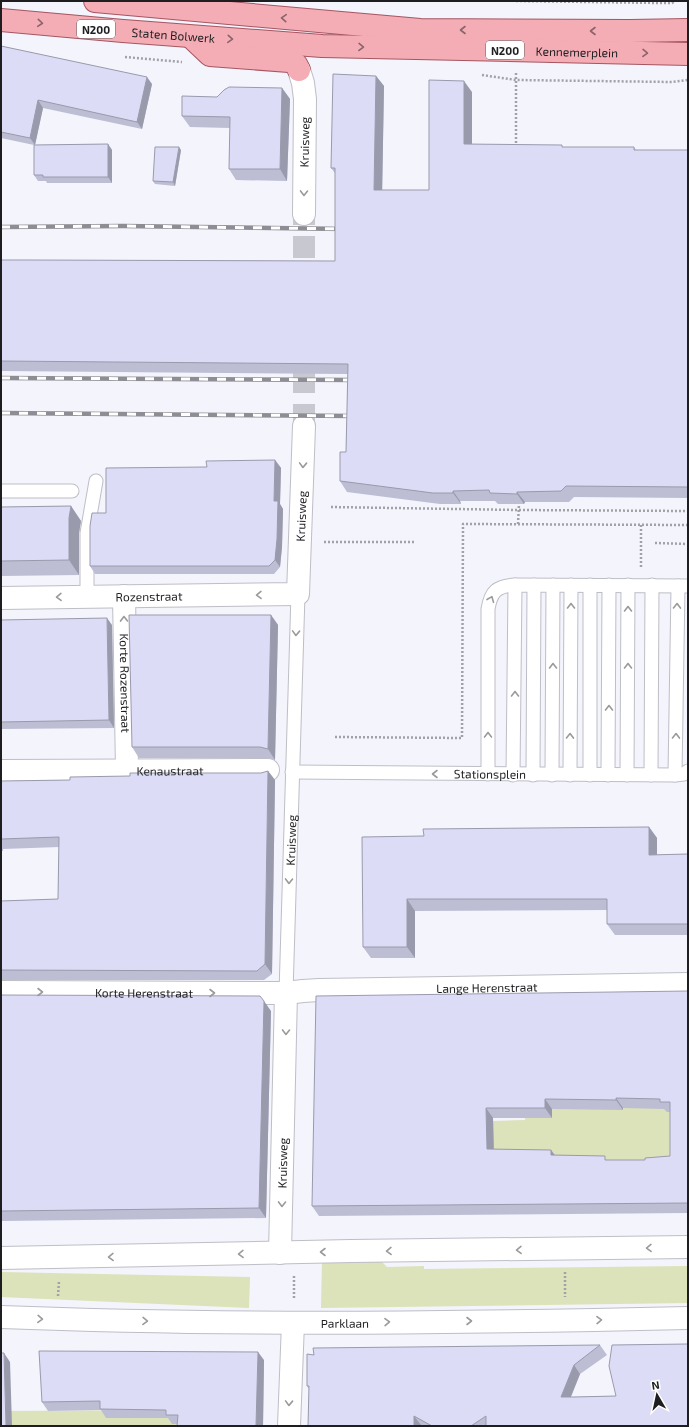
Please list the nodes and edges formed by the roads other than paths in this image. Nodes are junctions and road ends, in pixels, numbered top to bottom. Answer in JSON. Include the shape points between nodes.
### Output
{"nodes":[{"id":1,"x":95,"y":1,"type":"edge"},
{"id":2,"x":1,"y":20,"type":"edge"},
{"id":3,"x":688,"y":30,"type":"edge"},
{"id":4,"x":191,"y":37,"type":"junction"},
{"id":5,"x":322,"y":46,"type":"joint"},
{"id":6,"x":688,"y":54,"type":"edge"},
{"id":7,"x":300,"y":70,"type":"joint"},
{"id":8,"x":304,"y":214,"type":"tunnel mouth"},
{"id":9,"x":304,"y":426,"type":"tunnel mouth"},
{"id":10,"x":96,"y":481,"type":"dead end"},
{"id":11,"x":72,"y":490,"type":"dead end"},
{"id":12,"x":1,"y":491,"type":"edge"},
{"id":13,"x":515,"y":585,"type":"junction"},
{"id":14,"x":534,"y":585,"type":"junction"},
{"id":15,"x":553,"y":585,"type":"junction"},
{"id":16,"x":571,"y":585,"type":"junction"},
{"id":17,"x":590,"y":585,"type":"junction"},
{"id":18,"x":609,"y":585,"type":"junction"},
{"id":19,"x":628,"y":585,"type":"junction"},
{"id":20,"x":652,"y":585,"type":"junction"},
{"id":21,"x":683,"y":586,"type":"edge"},
{"id":22,"x":298,"y":594,"type":"junction"},
{"id":23,"x":124,"y":596,"type":"junction"},
{"id":24,"x":87,"y":597,"type":"junction"},
{"id":25,"x":1,"y":598,"type":"edge"},
{"id":26,"x":127,"y":770,"type":"junction"},
{"id":27,"x":268,"y":770,"type":"edge"},
{"id":28,"x":1,"y":771,"type":"edge"},
{"id":29,"x":688,"y":771,"type":"edge"},
{"id":30,"x":292,"y":772,"type":"junction"},
{"id":31,"x":488,"y":774,"type":"junction"},
{"id":32,"x":513,"y":774,"type":"junction"},
{"id":33,"x":533,"y":775,"type":"junction"},
{"id":34,"x":552,"y":775,"type":"junction"},
{"id":35,"x":570,"y":775,"type":"junction"},
{"id":36,"x":590,"y":775,"type":"junction"},
{"id":37,"x":608,"y":775,"type":"junction"},
{"id":38,"x":627,"y":775,"type":"junction"},
{"id":39,"x":651,"y":775,"type":"junction"},
{"id":40,"x":675,"y":775,"type":"junction"},
{"id":41,"x":688,"y":984,"type":"edge"},
{"id":42,"x":1,"y":992,"type":"edge"},
{"id":43,"x":286,"y":993,"type":"junction"},
{"id":44,"x":688,"y":1247,"type":"edge"},
{"id":45,"x":288,"y":1253,"type":"junction"},
{"id":46,"x":1,"y":1258,"type":"edge"},
{"id":47,"x":1,"y":1317,"type":"edge"},
{"id":48,"x":688,"y":1318,"type":"edge"},
{"id":49,"x":293,"y":1323,"type":"junction"},
{"id":50,"x":289,"y":1426,"type":"edge"}],
"edges":[{"from":3,"to":1,"type":"main road","name":"Kennemerplein","number":"N200","one_way":true,"via":[[420,30]]},
{"from":2,"to":4,"type":"main road","name":"Staten Bolwerk","number":"N200","one_way":true},
{"from":4,"to":5,"type":"main road","name":"Staten Bolwerk","number":"N200","one_way":true},
{"from":4,"to":7,"type":"main road","via":[[210,55],[289,61],[296,64]]},
{"from":5,"to":6,"type":"main road","name":"Kennemerplein","number":"N200","one_way":true},
{"from":7,"to":8,"type":"street","name":"Kruisweg","one_way":true,"via":[[305,99]]},
{"from":9,"to":22,"type":"street","name":"Kruisweg","one_way":true},
{"from":10,"to":24,"type":"lane","via":[[88,534]]},
{"from":11,"to":12,"type":"lane"},
{"from":13,"to":14,"type":"lane"},
{"from":31,"to":13,"type":"lane","one_way":true,"via":[[489,605],[491,596],[498,588]]},
{"from":32,"to":13,"type":"lane","one_way":true},
{"from":14,"to":15,"type":"lane"},
{"from":14,"to":33,"type":"lane"},
{"from":15,"to":16,"type":"lane"},
{"from":34,"to":15,"type":"lane","one_way":true},
{"from":16,"to":17,"type":"lane"},
{"from":35,"to":16,"type":"lane","one_way":true},
{"from":17,"to":18,"type":"lane"},
{"from":17,"to":36,"type":"lane"},
{"from":18,"to":19,"type":"lane"},
{"from":37,"to":18,"type":"lane","one_way":true},
{"from":19,"to":20,"type":"lane"},
{"from":38,"to":19,"type":"lane","one_way":true},
{"from":20,"to":21,"type":"lane"},
{"from":20,"to":39,"type":"lane"},
{"from":40,"to":21,"type":"lane","one_way":true},
{"from":22,"to":23,"type":"street","name":"Rozenstraat","one_way":true},
{"from":22,"to":30,"type":"lane","name":"Kruisweg","one_way":true},
{"from":23,"to":24,"type":"street","name":"Rozenstraat"},
{"from":26,"to":23,"type":"street","name":"Korte Rozenstraat","one_way":true},
{"from":24,"to":25,"type":"street","name":"Rozenstraat","one_way":true},
{"from":26,"to":27,"type":"street","name":"Kenaustraat"},
{"from":26,"to":28,"type":"street","name":"Kenaustraat"},
{"from":29,"to":40,"type":"lane","name":"Stationsplein"},
{"from":31,"to":30,"type":"lane","name":"Stationsplein","one_way":true},
{"from":30,"to":43,"type":"lane","name":"Kruisweg","one_way":true},
{"from":31,"to":32,"type":"lane","name":"Stationsplein"},
{"from":32,"to":33,"type":"lane","name":"Stationsplein"},
{"from":33,"to":34,"type":"lane","name":"Stationsplein"},
{"from":34,"to":35,"type":"lane","name":"Stationsplein"},
{"from":35,"to":36,"type":"lane","name":"Stationsplein"},
{"from":36,"to":37,"type":"lane","name":"Stationsplein"},
{"from":37,"to":38,"type":"lane","name":"Stationsplein"},
{"from":38,"to":39,"type":"lane","name":"Stationsplein"},
{"from":39,"to":40,"type":"lane","name":"Stationsplein"},
{"from":41,"to":43,"type":"street","name":"Lange Herenstraat"},
{"from":42,"to":43,"type":"street","name":"Korte Herenstraat","one_way":true},
{"from":43,"to":45,"type":"street","name":"Kruisweg","one_way":true},
{"from":44,"to":45,"type":"street","one_way":true},
{"from":45,"to":46,"type":"street","one_way":true},
{"from":47,"to":49,"type":"street","name":"Parklaan","one_way":true},
{"from":49,"to":48,"type":"street","name":"Parklaan","one_way":true},
{"from":49,"to":50,"type":"street","one_way":true}]}
